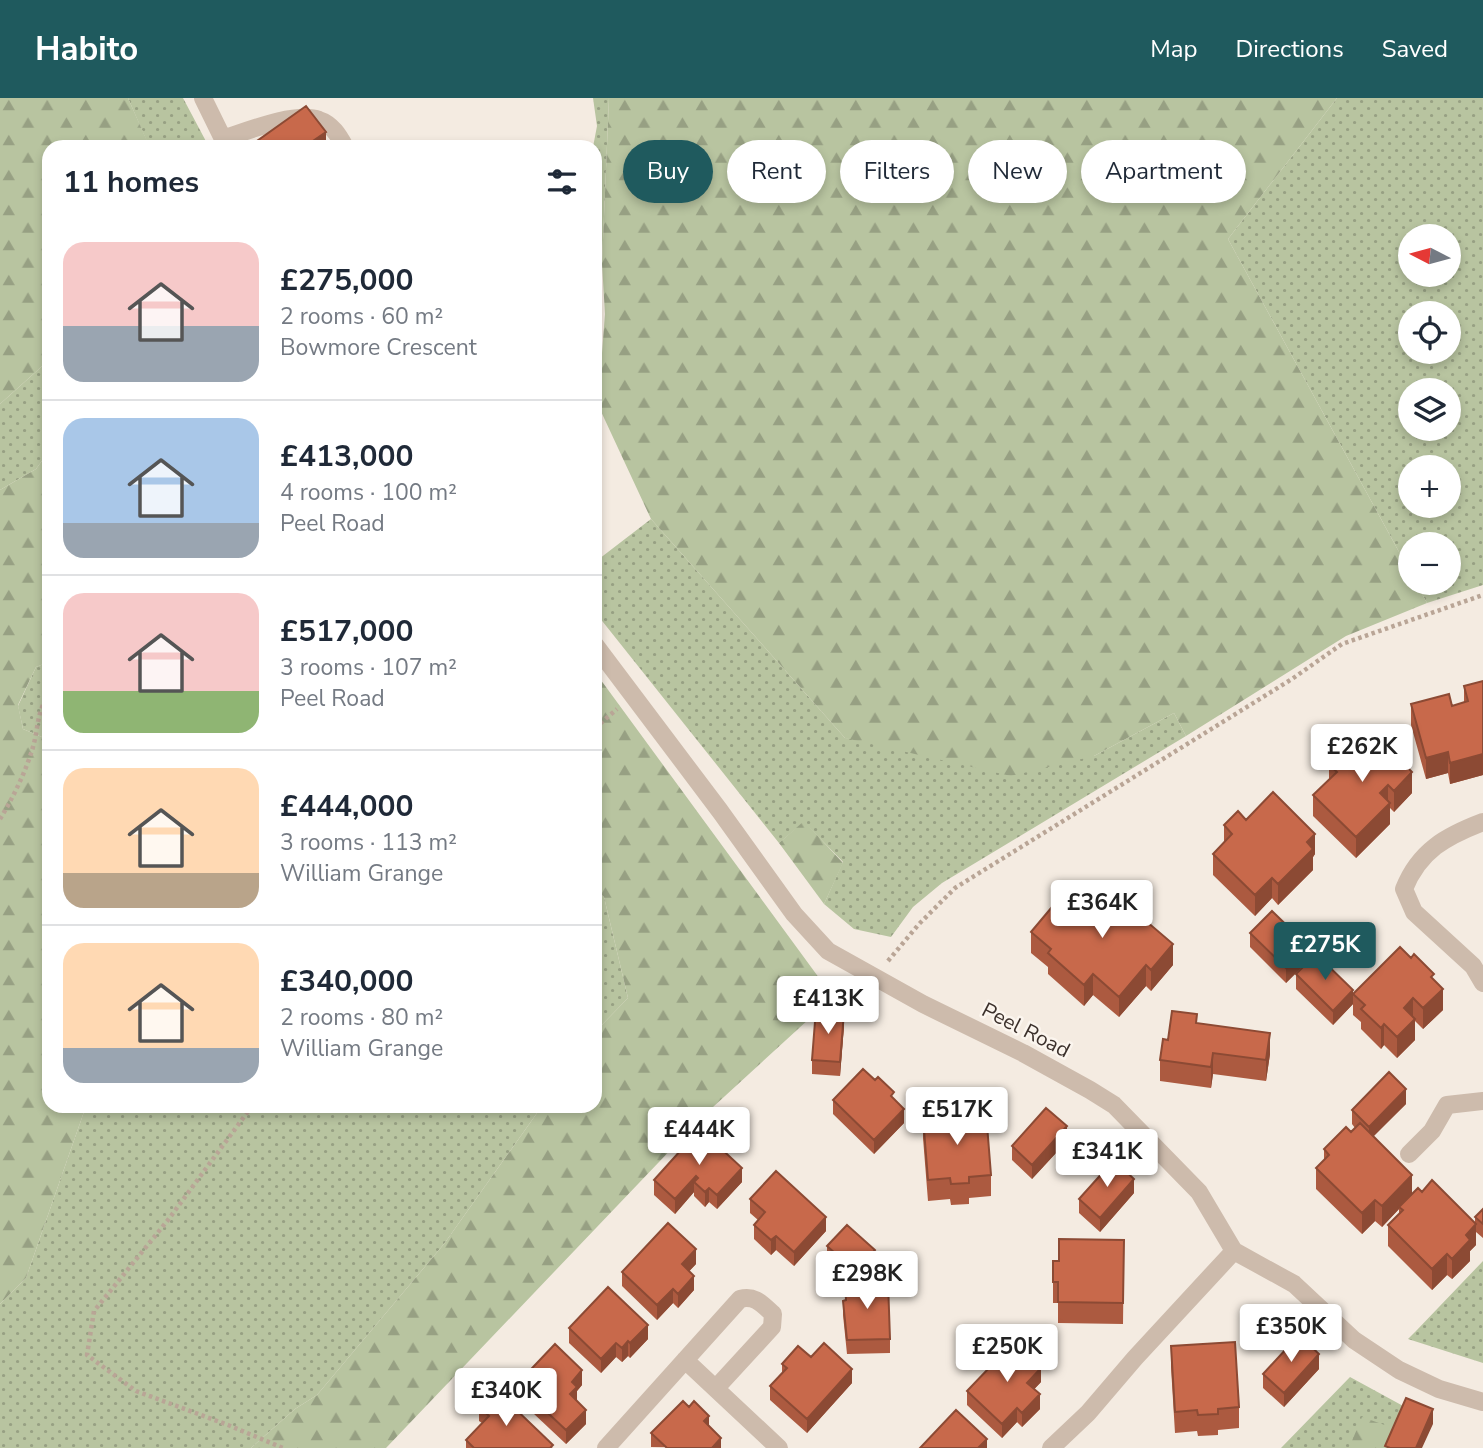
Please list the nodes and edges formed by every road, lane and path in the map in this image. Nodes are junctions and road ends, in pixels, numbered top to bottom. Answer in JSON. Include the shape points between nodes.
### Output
{"nodes":[{"id":1,"x":203,"y":98,"type":"edge"},
{"id":2,"x":224,"y":140,"type":"edge"},
{"id":3,"x":234,"y":140,"type":"edge"},
{"id":4,"x":341,"y":140,"type":"edge"},
{"id":5,"x":1483,"y":595,"type":"edge"},
{"id":6,"x":602,"y":654,"type":"edge"},
{"id":7,"x":42,"y":706,"type":"edge"},
{"id":8,"x":1,"y":816,"type":"edge"},
{"id":9,"x":1483,"y":822,"type":"edge"},
{"id":10,"x":873,"y":978,"type":"junction"},
{"id":11,"x":1483,"y":983,"type":"edge"},
{"id":12,"x":1483,"y":1101,"type":"edge"},
{"id":13,"x":247,"y":1113,"type":"edge"},
{"id":14,"x":1409,"y":1154,"type":"dead end"},
{"id":15,"x":1234,"y":1251,"type":"junction"},
{"id":16,"x":685,"y":1360,"type":"junction"},
{"id":17,"x":716,"y":1388,"type":"junction"},
{"id":18,"x":1483,"y":1402,"type":"edge"},
{"id":19,"x":283,"y":1448,"type":"edge"},
{"id":20,"x":606,"y":1448,"type":"edge"},
{"id":21,"x":779,"y":1448,"type":"edge"},
{"id":22,"x":1051,"y":1448,"type":"edge"}],
"edges":[{"from":1,"to":2,"type":"street"},
{"from":3,"to":4,"type":"street","via":[[297,118],[319,119]]},
{"from":5,"to":10,"type":"path","via":[[1342,644],[1292,680],[955,888]]},
{"from":6,"to":10,"type":"street","name":"Peel Road","via":[[794,914],[828,951]]},
{"from":7,"to":8,"type":"path","via":[[33,747]]},
{"from":9,"to":11,"type":"street","via":[[1434,847],[1412,870],[1404,889],[1414,912],[1473,966]]},
{"from":10,"to":15,"type":"street","name":"Peel Road","via":[[1023,1053],[1114,1105],[1199,1192]]},
{"from":12,"to":14,"type":"street","via":[[1447,1105],[1432,1131]]},
{"from":13,"to":19,"type":"path","via":[[94,1311],[87,1355],[135,1391]]},
{"from":15,"to":18,"type":"street","via":[[1294,1284],[1354,1340],[1399,1370],[1439,1390]]},
{"from":15,"to":22,"type":"street"},
{"from":16,"to":17,"type":"street"},
{"from":16,"to":17,"type":"street","via":[[740,1299],[755,1298],[773,1314],[772,1327]]},
{"from":16,"to":20,"type":"street"},
{"from":17,"to":21,"type":"street"}]}
